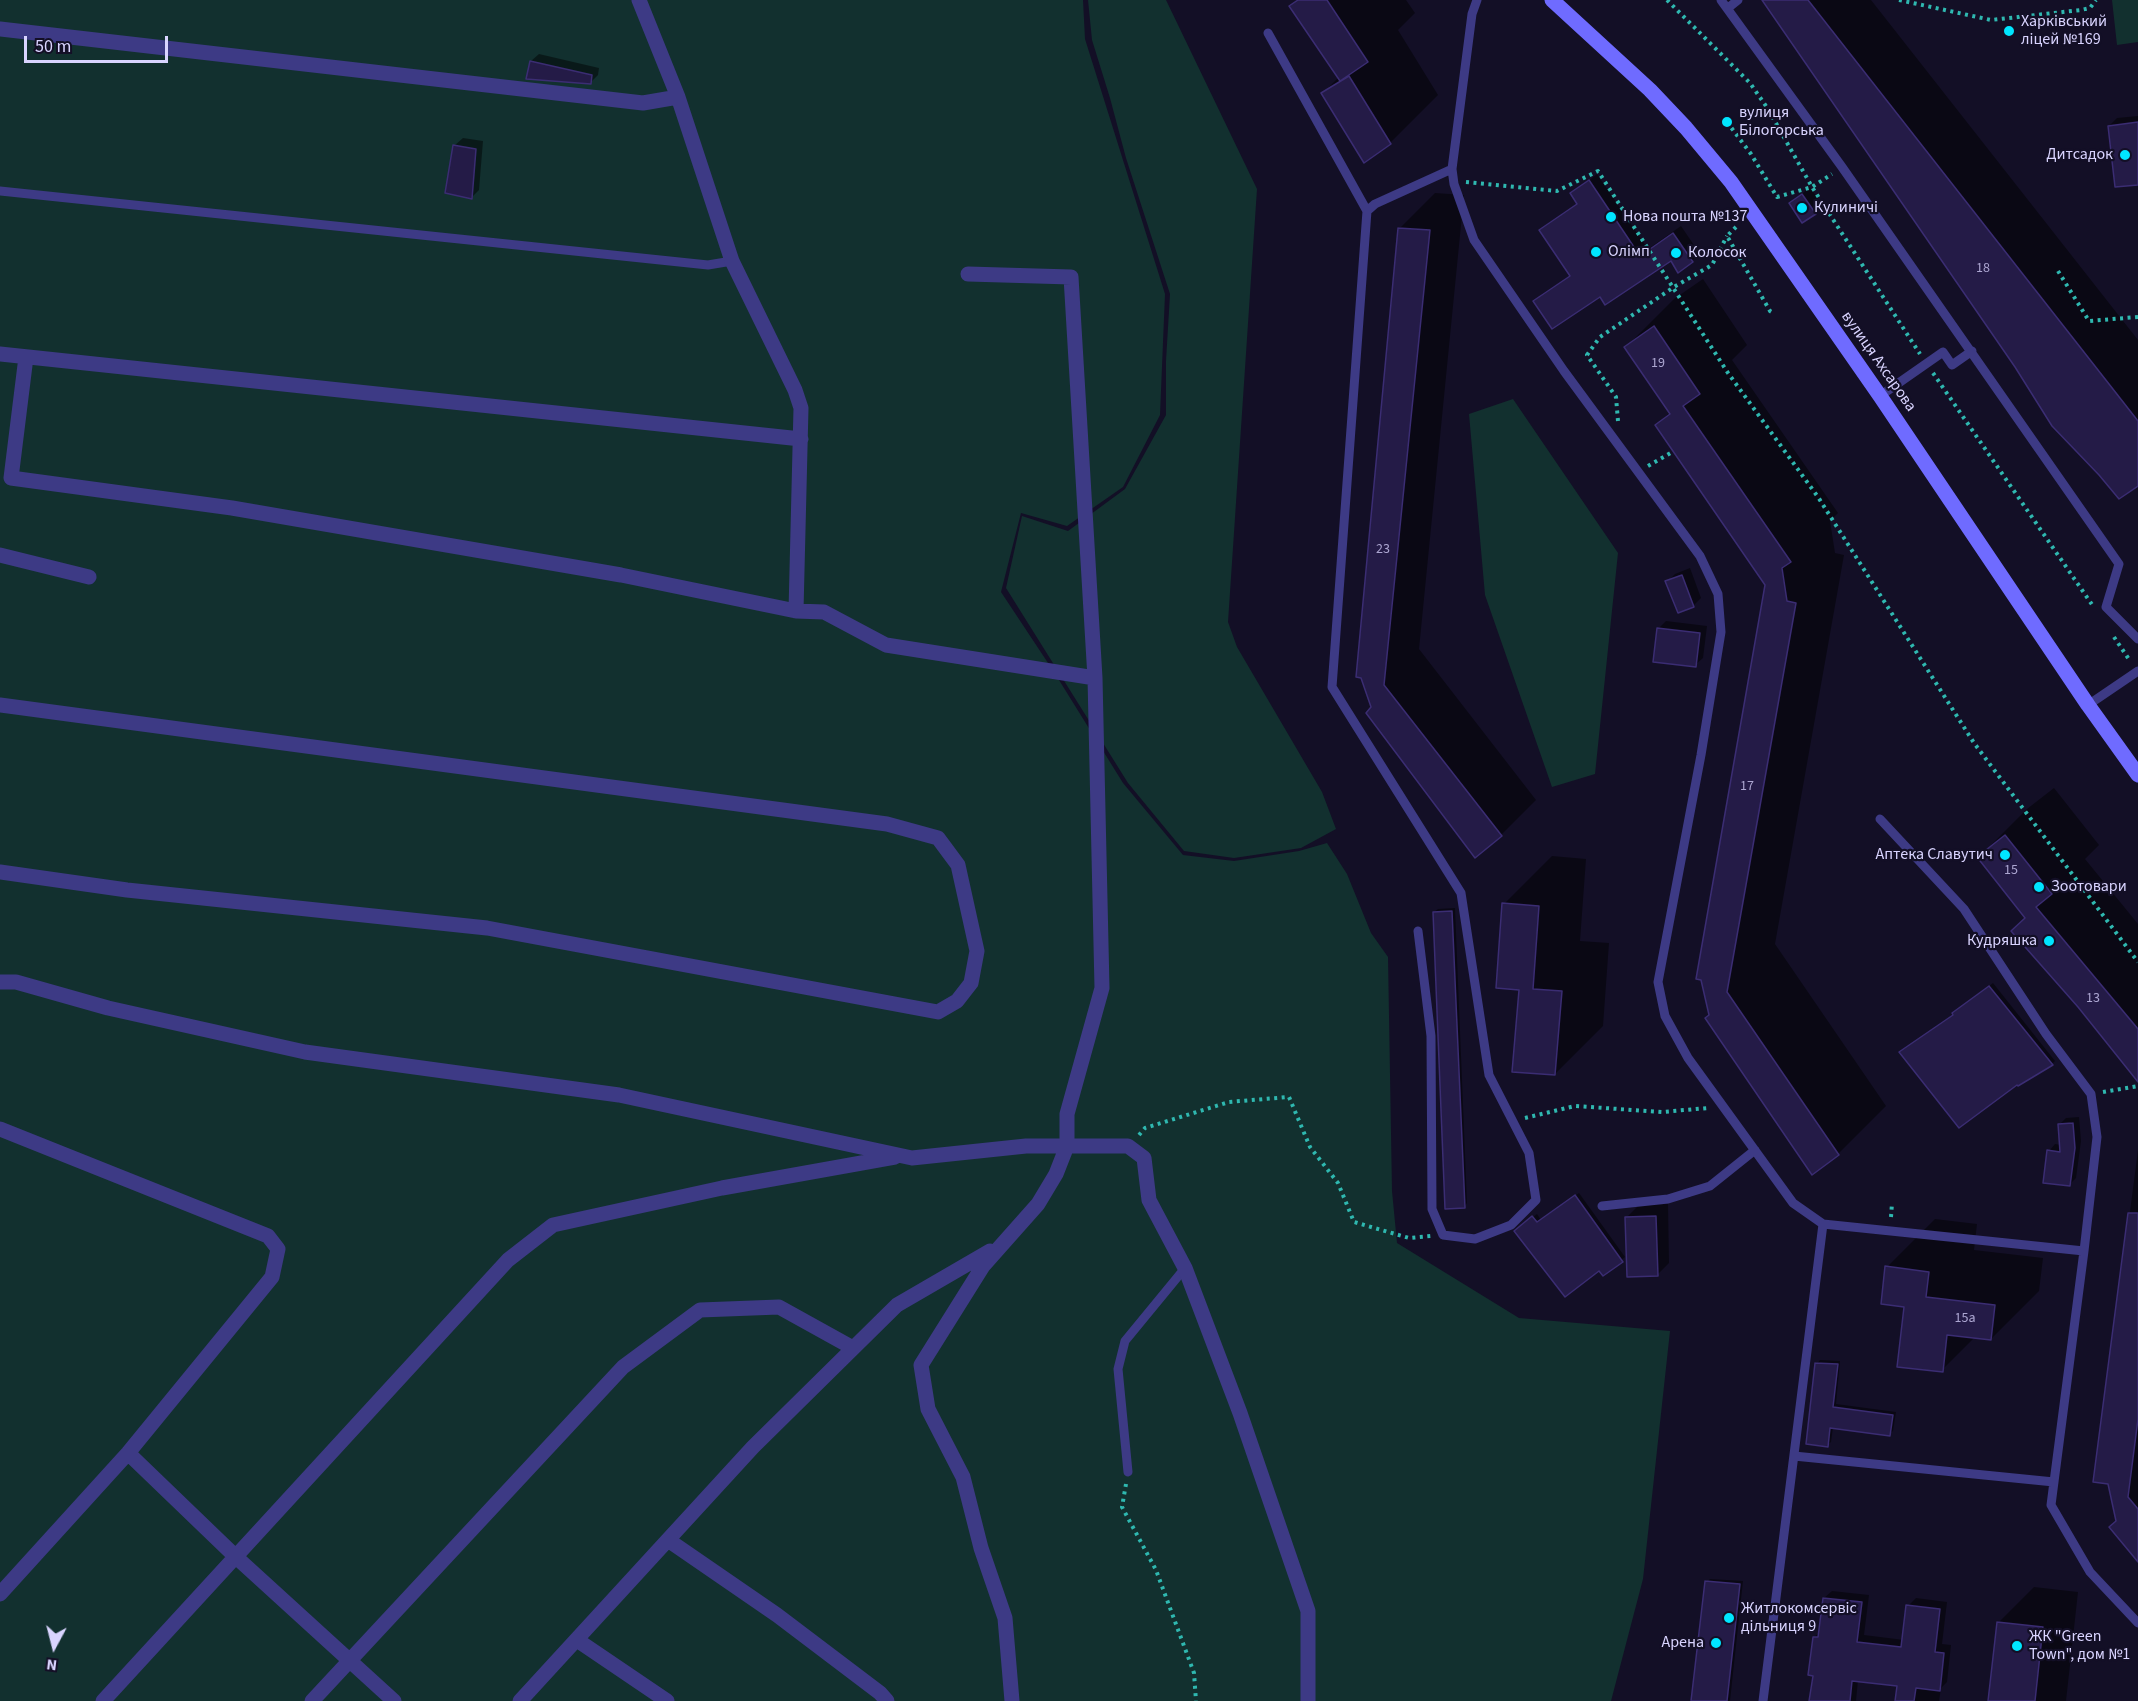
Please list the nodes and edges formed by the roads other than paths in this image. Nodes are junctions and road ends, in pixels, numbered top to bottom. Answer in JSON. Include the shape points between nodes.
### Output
{"nodes":[{"id":1,"x":639,"y":0,"type":"edge"},
{"id":2,"x":1477,"y":0,"type":"edge"},
{"id":3,"x":1552,"y":0,"type":"edge"},
{"id":4,"x":1721,"y":0,"type":"edge"},
{"id":5,"x":1738,"y":0,"type":"edge"},
{"id":6,"x":1728,"y":8,"type":"junction"},
{"id":7,"x":0,"y":29,"type":"edge"},
{"id":8,"x":1268,"y":33,"type":"dead end"},
{"id":9,"x":678,"y":97,"type":"junction"},
{"id":10,"x":1452,"y":169,"type":"junction"},
{"id":11,"x":0,"y":190,"type":"edge"},
{"id":12,"x":1367,"y":211,"type":"junction"},
{"id":13,"x":732,"y":261,"type":"junction"},
{"id":14,"x":968,"y":274,"type":"dead end"},
{"id":15,"x":1972,"y":351,"type":"junction"},
{"id":16,"x":0,"y":354,"type":"edge"},
{"id":17,"x":26,"y":357,"type":"junction"},
{"id":18,"x":1880,"y":396,"type":"junction"},
{"id":19,"x":801,"y":439,"type":"junction"},
{"id":20,"x":0,"y":555,"type":"edge"},
{"id":21,"x":89,"y":577,"type":"dead end"},
{"id":22,"x":796,"y":611,"type":"junction"},
{"id":23,"x":2138,"y":639,"type":"edge"},
{"id":24,"x":2138,"y":671,"type":"edge"},
{"id":25,"x":1095,"y":678,"type":"junction"},
{"id":26,"x":0,"y":705,"type":"edge"},
{"id":27,"x":2088,"y":705,"type":"junction"},
{"id":28,"x":2138,"y":775,"type":"edge"},
{"id":29,"x":1880,"y":819,"type":"dead end"},
{"id":30,"x":0,"y":872,"type":"edge"},
{"id":31,"x":1418,"y":931,"type":"dead end"},
{"id":32,"x":0,"y":982,"type":"edge"},
{"id":33,"x":0,"y":1130,"type":"edge"},
{"id":34,"x":1071,"y":1146,"type":"junction"},
{"id":35,"x":1755,"y":1150,"type":"junction"},
{"id":36,"x":903,"y":1156,"type":"junction"},
{"id":37,"x":1602,"y":1206,"type":"dead end"},
{"id":38,"x":1823,"y":1224,"type":"junction"},
{"id":39,"x":1002,"y":1244,"type":"junction"},
{"id":40,"x":2084,"y":1251,"type":"junction"},
{"id":41,"x":1185,"y":1268,"type":"junction"},
{"id":42,"x":853,"y":1348,"type":"junction"},
{"id":43,"x":128,"y":1453,"type":"junction"},
{"id":44,"x":1794,"y":1456,"type":"junction"},
{"id":45,"x":1128,"y":1472,"type":"road end"},
{"id":46,"x":2054,"y":1482,"type":"junction"},
{"id":47,"x":668,"y":1540,"type":"junction"},
{"id":48,"x":236,"y":1557,"type":"junction"},
{"id":49,"x":0,"y":1594,"type":"edge"},
{"id":50,"x":2138,"y":1623,"type":"edge"},
{"id":51,"x":577,"y":1640,"type":"junction"},
{"id":52,"x":351,"y":1661,"type":"junction"},
{"id":53,"x":103,"y":1701,"type":"edge"},
{"id":54,"x":312,"y":1701,"type":"edge"},
{"id":55,"x":394,"y":1701,"type":"edge"},
{"id":56,"x":520,"y":1701,"type":"edge"},
{"id":57,"x":667,"y":1701,"type":"edge"},
{"id":58,"x":887,"y":1701,"type":"edge"},
{"id":59,"x":1012,"y":1701,"type":"edge"},
{"id":60,"x":1308,"y":1701,"type":"edge"},
{"id":61,"x":1763,"y":1701,"type":"edge"}],
"edges":[{"from":1,"to":9,"type":"street"},
{"from":2,"to":10,"type":"lane"},
{"from":3,"to":18,"type":"main road","name":"вулиця Ахсарова","via":[[1650,90],[1710,156]]},
{"from":4,"to":6,"type":"lane"},
{"from":5,"to":6,"type":"lane"},
{"from":6,"to":15,"type":"lane"},
{"from":7,"to":9,"type":"street","via":[[643,103]]},
{"from":8,"to":12,"type":"lane"},
{"from":9,"to":13,"type":"street"},
{"from":10,"to":12,"type":"lane"},
{"from":10,"to":35,"type":"lane","via":[[1474,240],[1564,371],[1700,556],[1718,594],[1721,633],[1658,982],[1665,1016],[1688,1058]]},
{"from":11,"to":13,"type":"lane","via":[[708,265]]},
{"from":12,"to":31,"type":"lane","via":[[1332,687],[1461,893],[1489,1075],[1529,1153],[1536,1200],[1511,1225],[1475,1239],[1443,1235],[1432,1209],[1431,1036]]},
{"from":13,"to":19,"type":"street","via":[[795,390],[801,408]]},
{"from":14,"to":25,"type":"street","via":[[1071,277]]},
{"from":15,"to":18,"type":"lane","via":[[1952,365],[1943,352]]},
{"from":15,"to":23,"type":"lane","via":[[2119,564],[2106,607]]},
{"from":16,"to":17,"type":"street"},
{"from":17,"to":19,"type":"street"},
{"from":17,"to":22,"type":"street","via":[[11,478],[232,508],[621,575]]},
{"from":18,"to":27,"type":"main road","name":"вулиця Ахсарова"},
{"from":19,"to":22,"type":"street"},
{"from":20,"to":21,"type":"street"},
{"from":22,"to":25,"type":"street","via":[[824,612],[886,645]]},
{"from":24,"to":27,"type":"lane"},
{"from":25,"to":34,"type":"street","via":[[1102,988],[1067,1114]]},
{"from":26,"to":30,"type":"street","via":[[887,824],[938,838],[958,865],[977,951],[971,983],[957,1000],[938,1012],[487,928],[127,890]]},
{"from":27,"to":28,"type":"main road","name":"вулиця Ахсарова"},
{"from":29,"to":40,"type":"lane","via":[[1964,909],[2046,1034],[2091,1094],[2097,1137]]},
{"from":32,"to":36,"type":"street","via":[[16,982],[108,1008],[305,1052],[619,1095]]},
{"from":33,"to":43,"type":"street","via":[[268,1236],[278,1249],[272,1276]]},
{"from":34,"to":36,"type":"street"},
{"from":34,"to":39,"type":"street","via":[[1038,1204]]},
{"from":34,"to":41,"type":"street","via":[[1128,1146],[1144,1158],[1149,1200]]},
{"from":35,"to":37,"type":"lane","via":[[1710,1186],[1668,1199]]},
{"from":35,"to":38,"type":"lane","via":[[1793,1203]]},
{"from":36,"to":48,"type":"street","via":[[722,1188],[554,1225],[508,1260]]},
{"from":38,"to":40,"type":"lane"},
{"from":38,"to":44,"type":"lane"},
{"from":39,"to":42,"type":"street","via":[[897,1305]]},
{"from":39,"to":59,"type":"street","via":[[983,1266],[921,1365],[928,1409],[963,1477],[981,1548],[1005,1618]]},
{"from":40,"to":46,"type":"lane"},
{"from":41,"to":45,"type":"lane","via":[[1125,1341],[1118,1369]]},
{"from":41,"to":60,"type":"street","via":[[1308,1611]]},
{"from":42,"to":47,"type":"street","via":[[753,1447]]},
{"from":42,"to":52,"type":"street","via":[[779,1307],[700,1310],[622,1367]]},
{"from":43,"to":48,"type":"street"},
{"from":43,"to":49,"type":"street"},
{"from":44,"to":46,"type":"lane"},
{"from":44,"to":61,"type":"lane"},
{"from":46,"to":50,"type":"lane","via":[[2051,1505],[2090,1572]]},
{"from":47,"to":51,"type":"street"},
{"from":47,"to":58,"type":"street","via":[[777,1615]]},
{"from":48,"to":52,"type":"street"},
{"from":48,"to":53,"type":"street"},
{"from":51,"to":56,"type":"street"},
{"from":51,"to":57,"type":"street"},
{"from":52,"to":54,"type":"street"},
{"from":52,"to":55,"type":"street"}]}
